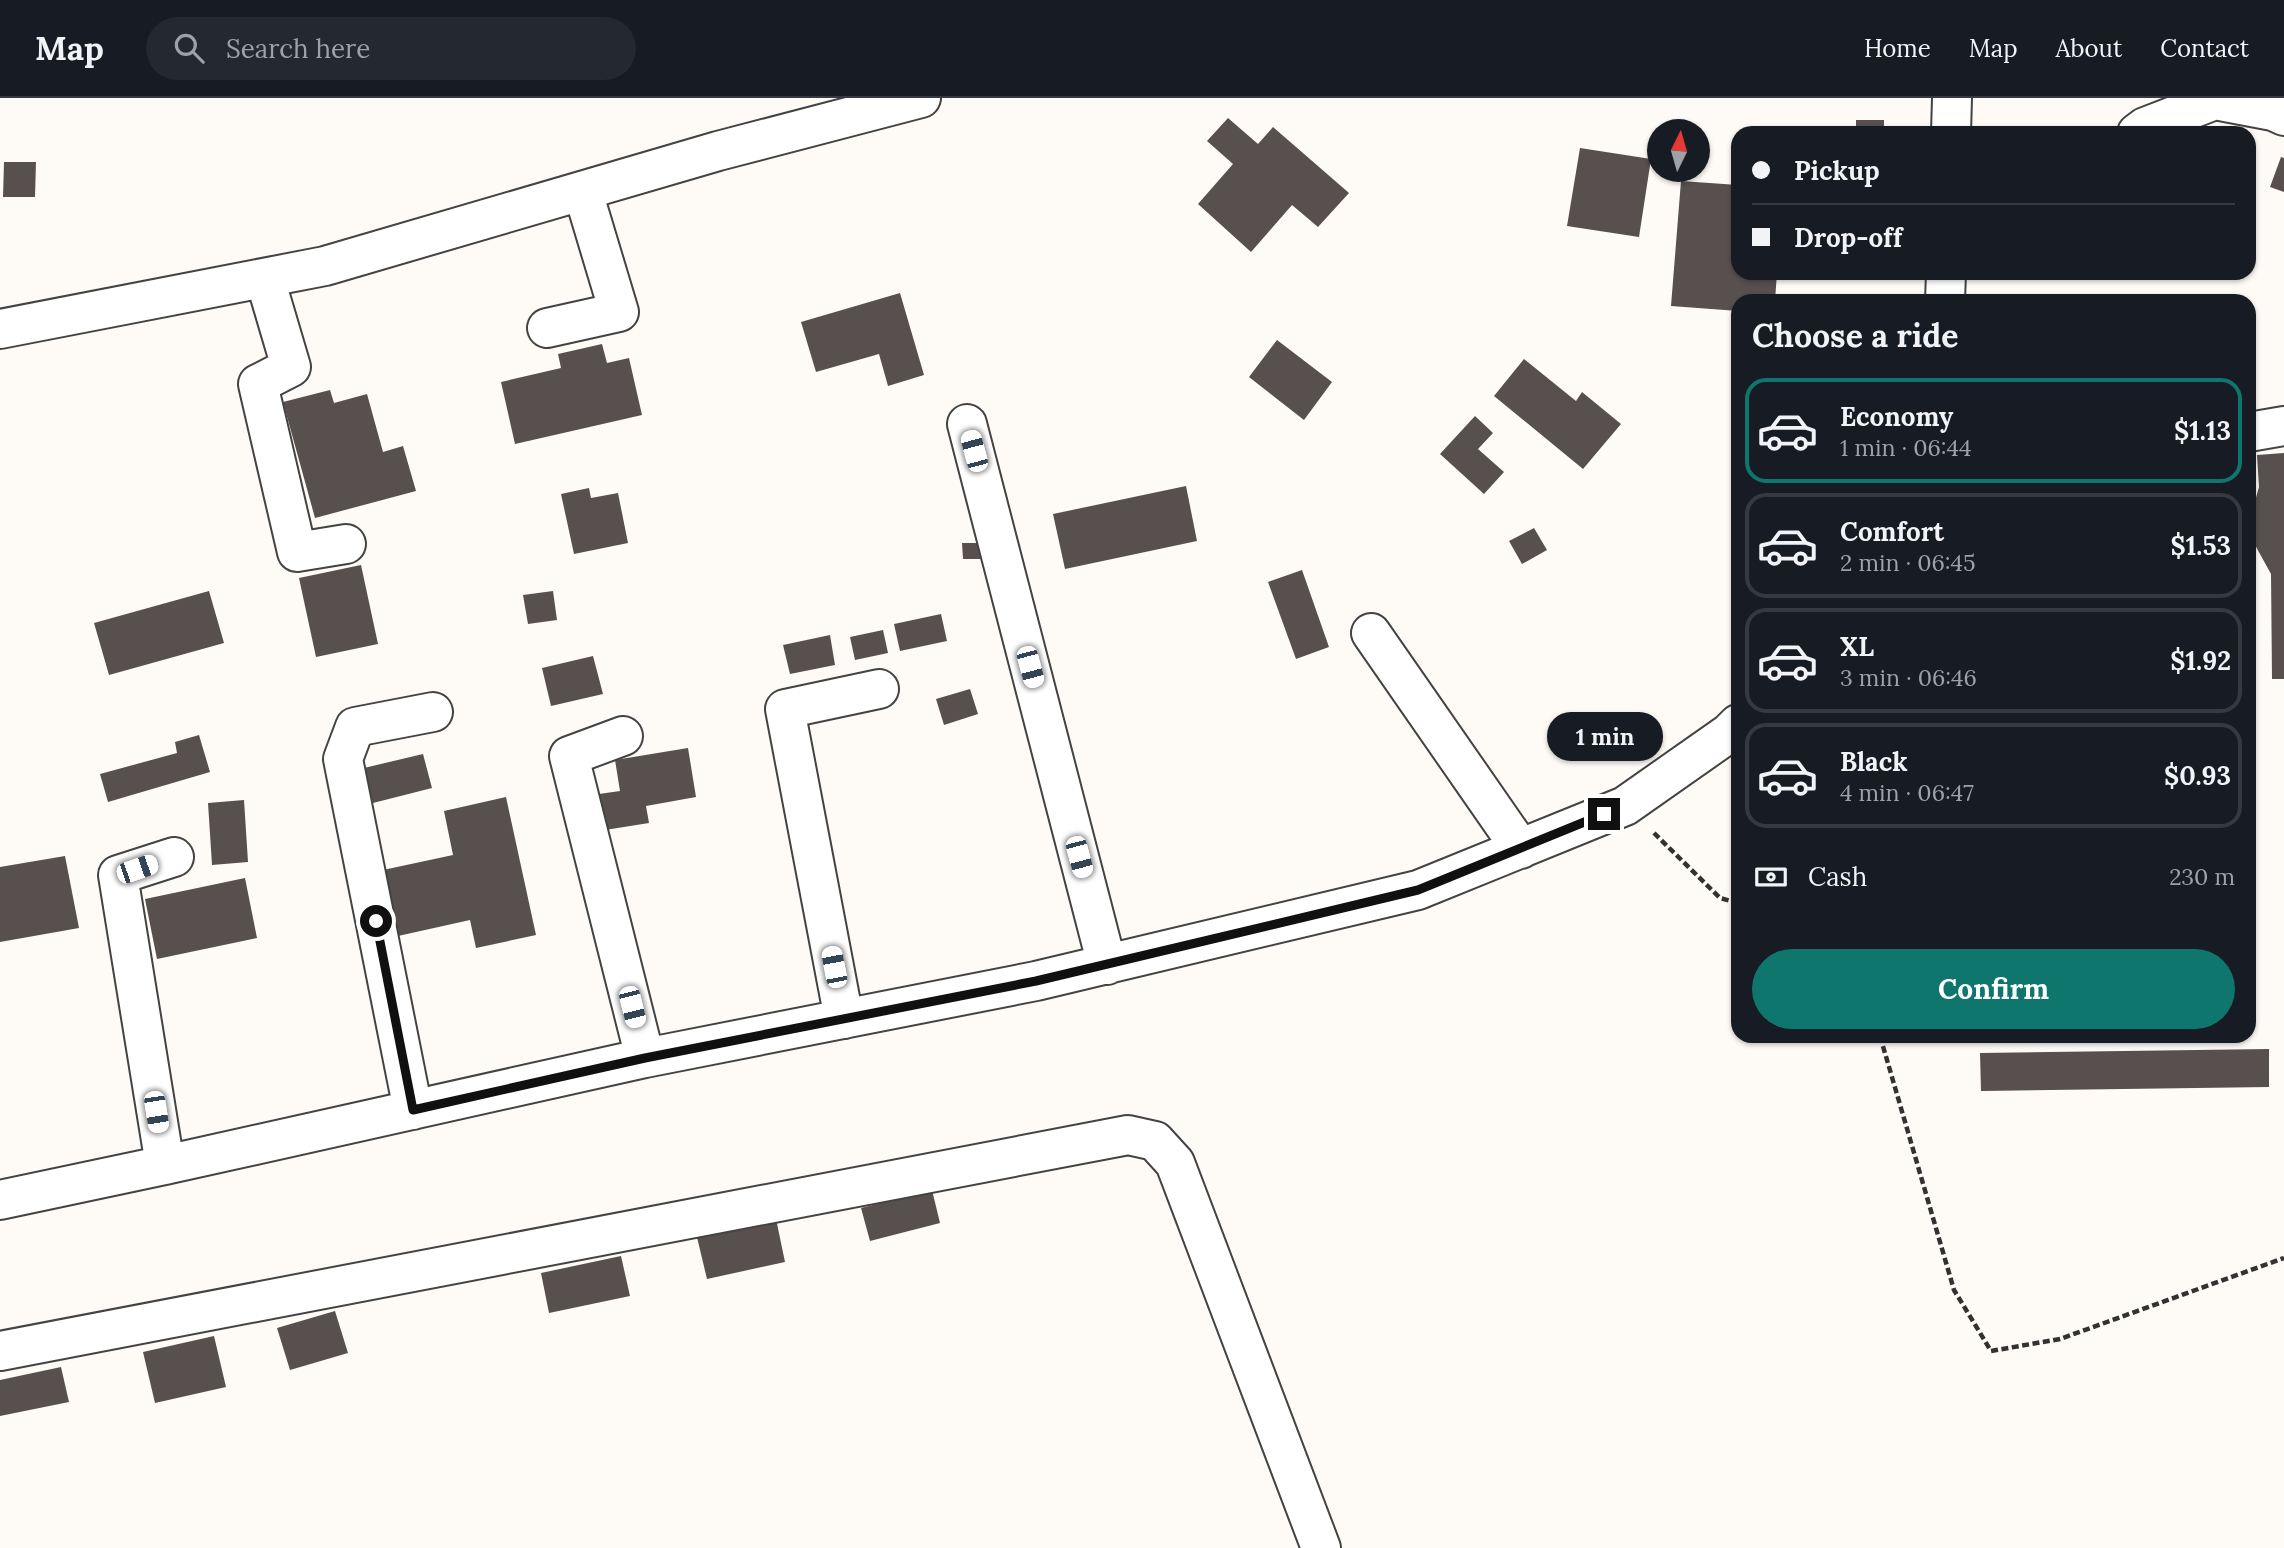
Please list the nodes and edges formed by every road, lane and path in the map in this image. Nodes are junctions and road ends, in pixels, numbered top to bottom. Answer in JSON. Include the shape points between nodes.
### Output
{"nodes":[{"id":1,"x":921,"y":98,"type":"edge"},
{"id":2,"x":1952,"y":98,"type":"edge"},
{"id":3,"x":2284,"y":116,"type":"edge"},
{"id":4,"x":1951,"y":126,"type":"edge"},
{"id":5,"x":2148,"y":126,"type":"edge"},
{"id":6,"x":583,"y":192,"type":"junction"},
{"id":7,"x":265,"y":279,"type":"junction"},
{"id":8,"x":0,"y":328,"type":"edge"},
{"id":9,"x":547,"y":328,"type":"dead end"},
{"id":10,"x":967,"y":424,"type":"dead end"},
{"id":11,"x":2284,"y":426,"type":"edge"},
{"id":12,"x":2256,"y":431,"type":"edge"},
{"id":13,"x":346,"y":544,"type":"dead end"},
{"id":14,"x":1371,"y":633,"type":"dead end"},
{"id":15,"x":879,"y":689,"type":"dead end"},
{"id":16,"x":433,"y":712,"type":"dead end"},
{"id":17,"x":1731,"y":731,"type":"edge"},
{"id":18,"x":623,"y":736,"type":"dead end"},
{"id":19,"x":1625,"y":806,"type":"junction"},
{"id":20,"x":1521,"y":849,"type":"junction"},
{"id":21,"x":174,"y":857,"type":"dead end"},
{"id":22,"x":1731,"y":901,"type":"edge"},
{"id":23,"x":1107,"y":965,"type":"junction"},
{"id":24,"x":844,"y":1019,"type":"junction"},
{"id":25,"x":1882,"y":1043,"type":"edge"},
{"id":26,"x":645,"y":1058,"type":"junction"},
{"id":27,"x":413,"y":1110,"type":"junction"},
{"id":28,"x":165,"y":1165,"type":"junction"},
{"id":29,"x":0,"y":1200,"type":"edge"},
{"id":30,"x":2284,"y":1258,"type":"edge"},
{"id":31,"x":0,"y":1351,"type":"edge"},
{"id":32,"x":1321,"y":1548,"type":"edge"}],
"edges":[{"from":1,"to":6,"type":"street"},
{"from":2,"to":4,"type":"street"},
{"from":3,"to":5,"type":"street","via":[[2215,100]]},
{"from":6,"to":7,"type":"street","via":[[326,266]]},
{"from":6,"to":9,"type":"street","via":[[619,312]]},
{"from":7,"to":8,"type":"street"},
{"from":7,"to":13,"type":"street","via":[[291,367],[258,384],[297,552]]},
{"from":10,"to":23,"type":"street"},
{"from":11,"to":12,"type":"street"},
{"from":14,"to":20,"type":"street"},
{"from":15,"to":24,"type":"street","via":[[785,709]]},
{"from":16,"to":27,"type":"street","via":[[355,727],[343,759]]},
{"from":17,"to":19,"type":"street"},
{"from":18,"to":26,"type":"street","via":[[569,756]]},
{"from":19,"to":20,"type":"street"},
{"from":19,"to":22,"type":"path","via":[[1720,898]]},
{"from":20,"to":23,"type":"street","via":[[1418,890]]},
{"from":21,"to":28,"type":"street","via":[[118,875]]},
{"from":23,"to":24,"type":"street"},
{"from":24,"to":26,"type":"street"},
{"from":25,"to":30,"type":"path","via":[[1954,1290],[1991,1352],[2060,1339]]},
{"from":26,"to":27,"type":"street"},
{"from":27,"to":28,"type":"street"},
{"from":28,"to":29,"type":"street"},
{"from":31,"to":32,"type":"street","via":[[1129,1135],[1155,1141],[1175,1163]]}]}
